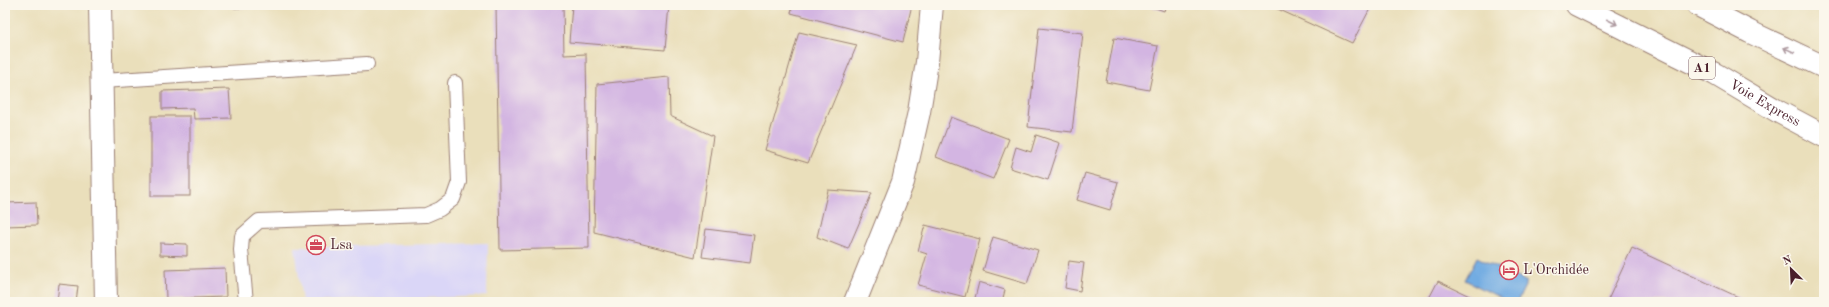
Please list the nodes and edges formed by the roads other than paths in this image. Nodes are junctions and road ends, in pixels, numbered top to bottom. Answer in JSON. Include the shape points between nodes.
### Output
{"nodes":[{"id":1,"x":100,"y":5,"type":"edge"},
{"id":2,"x":932,"y":5,"type":"edge"},
{"id":3,"x":1577,"y":5,"type":"edge"},
{"id":4,"x":1698,"y":5,"type":"edge"},
{"id":5,"x":367,"y":64,"type":"dead end"},
{"id":6,"x":1824,"y":67,"type":"edge"},
{"id":7,"x":102,"y":81,"type":"junction"},
{"id":8,"x":455,"y":83,"type":"dead end"},
{"id":9,"x":1824,"y":136,"type":"edge"},
{"id":10,"x":106,"y":302,"type":"edge"},
{"id":11,"x":246,"y":302,"type":"edge"},
{"id":12,"x":855,"y":302,"type":"edge"}],
"edges":[{"from":1,"to":7,"type":"main road"},
{"from":2,"to":12,"type":"main road","via":[[919,112],[903,182]]},
{"from":3,"to":9,"type":"main road","name":"Voie Express","number":"A1","one_way":true,"via":[[1715,74]]},
{"from":6,"to":4,"type":"main road","one_way":true},
{"from":5,"to":7,"type":"lane"},
{"from":7,"to":10,"type":"main road"},
{"from":8,"to":11,"type":"lane","via":[[459,182],[453,199],[440,210],[426,215],[259,221],[242,236]]}]}
